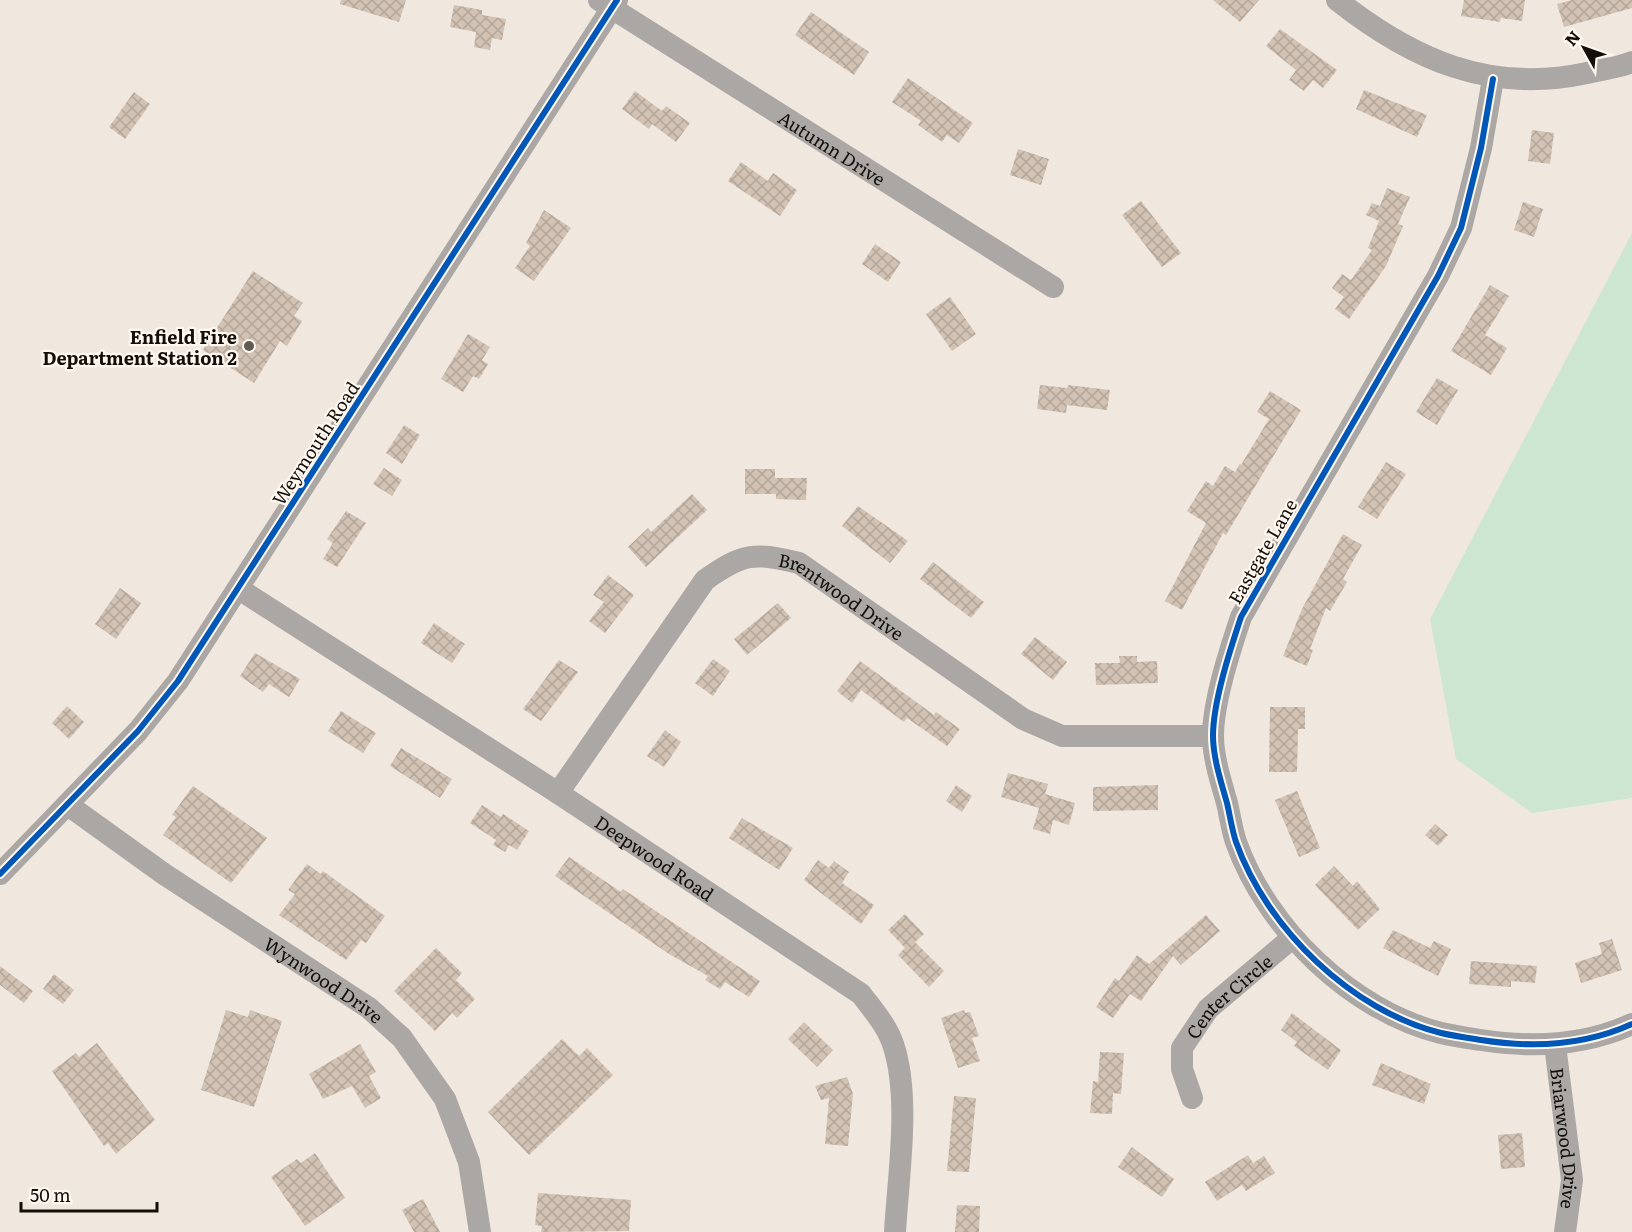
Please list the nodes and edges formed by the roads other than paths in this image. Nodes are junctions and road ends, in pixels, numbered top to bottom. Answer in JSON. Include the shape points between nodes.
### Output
{"nodes":[{"id":1,"x":1337,"y":0,"type":"edge"},
{"id":2,"x":610,"y":2,"type":"edge"},
{"id":3,"x":1632,"y":62,"type":"edge"},
{"id":4,"x":1493,"y":78,"type":"junction"},
{"id":5,"x":1053,"y":287,"type":"dead end"},
{"id":6,"x":239,"y":589,"type":"junction"},
{"id":7,"x":1213,"y":736,"type":"junction"},
{"id":8,"x":558,"y":793,"type":"junction"},
{"id":9,"x":68,"y":805,"type":"junction"},
{"id":10,"x":0,"y":874,"type":"edge"},
{"id":11,"x":1292,"y":938,"type":"junction"},
{"id":12,"x":1632,"y":1024,"type":"edge"},
{"id":13,"x":1555,"y":1045,"type":"junction"},
{"id":14,"x":1192,"y":1098,"type":"dead end"},
{"id":15,"x":480,"y":1232,"type":"edge"},
{"id":16,"x":895,"y":1232,"type":"edge"},
{"id":17,"x":1565,"y":1232,"type":"edge"}],
"edges":[{"from":1,"to":4,"type":"street","via":[[1391,39],[1431,58]]},
{"from":2,"to":5,"type":"street","name":"Autumn Drive"},
{"from":2,"to":6,"type":"street","name":"Weymouth Road"},
{"from":3,"to":4,"type":"street","via":[[1562,78]]},
{"from":4,"to":7,"type":"street","name":"Eastgate Lane","via":[[1461,228],[1438,276],[1241,617],[1225,667]]},
{"from":6,"to":8,"type":"street","name":"Deepwood Road"},
{"from":6,"to":9,"type":"street","name":"Weymouth Road","via":[[172,689]]},
{"from":7,"to":8,"type":"street","name":"Brentwood Drive","via":[[1062,736],[1023,720],[799,563],[764,554],[732,561],[705,580]]},
{"from":7,"to":11,"type":"street","name":"Eastgate Lane","via":[[1236,842],[1260,893]]},
{"from":8,"to":16,"type":"street","name":"Deepwood Road","via":[[861,994],[880,1018],[893,1045],[903,1107]]},
{"from":9,"to":10,"type":"street","name":"Weymouth Road"},
{"from":9,"to":15,"type":"street","name":"Wynwood Drive","via":[[164,874],[369,1008],[402,1038],[445,1099],[468,1162]]},
{"from":11,"to":13,"type":"street","name":"Eastgate Lane","via":[[1335,978],[1388,1013],[1440,1033],[1502,1043]]},
{"from":11,"to":14,"type":"street","name":"Center Circle","via":[[1209,1009],[1182,1048],[1182,1069]]},
{"from":12,"to":13,"type":"street","name":"Eastgate Lane"},
{"from":13,"to":17,"type":"street","name":"Briarwood Drive","via":[[1572,1180]]}]}
